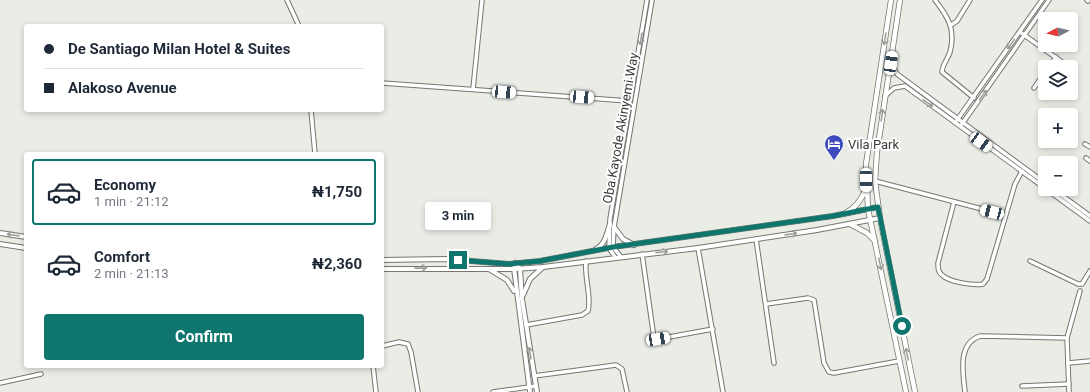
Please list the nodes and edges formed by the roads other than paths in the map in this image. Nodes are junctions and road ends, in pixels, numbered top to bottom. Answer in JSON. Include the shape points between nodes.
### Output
{"nodes":[{"id":1,"x":287,"y":0,"type":"edge"},
{"id":2,"x":482,"y":0,"type":"edge"},
{"id":3,"x":647,"y":0,"type":"edge"},
{"id":4,"x":652,"y":0,"type":"edge"},
{"id":5,"x":891,"y":0,"type":"edge"},
{"id":6,"x":900,"y":0,"type":"edge"},
{"id":7,"x":935,"y":0,"type":"edge"},
{"id":8,"x":970,"y":0,"type":"edge"},
{"id":9,"x":1042,"y":0,"type":"edge"},
{"id":10,"x":1049,"y":0,"type":"edge"},
{"id":11,"x":298,"y":24,"type":"edge"},
{"id":12,"x":951,"y":25,"type":"junction"},
{"id":13,"x":1020,"y":32,"type":"junction"},
{"id":14,"x":1025,"y":36,"type":"junction"},
{"id":15,"x":1056,"y":57,"type":"junction"},
{"id":16,"x":1054,"y":60,"type":"edge"},
{"id":17,"x":1060,"y":60,"type":"edge"},
{"id":18,"x":891,"y":63,"type":"junction"},
{"id":19,"x":1038,"y":82,"type":"edge"},
{"id":20,"x":384,"y":83,"type":"edge"},
{"id":21,"x":1034,"y":88,"type":"dead end"},
{"id":22,"x":473,"y":89,"type":"junction"},
{"id":23,"x":885,"y":97,"type":"junction"},
{"id":24,"x":974,"y":98,"type":"junction"},
{"id":25,"x":630,"y":101,"type":"junction"},
{"id":26,"x":311,"y":112,"type":"edge"},
{"id":27,"x":956,"y":120,"type":"junction"},
{"id":28,"x":961,"y":124,"type":"junction"},
{"id":29,"x":1085,"y":144,"type":"dead end"},
{"id":30,"x":1090,"y":147,"type":"edge"},
{"id":31,"x":315,"y":152,"type":"edge"},
{"id":32,"x":1086,"y":158,"type":"dead end"},
{"id":33,"x":1090,"y":160,"type":"edge"},
{"id":34,"x":1022,"y":171,"type":"junction"},
{"id":35,"x":1038,"y":178,"type":"edge"},
{"id":36,"x":875,"y":181,"type":"junction"},
{"id":37,"x":866,"y":189,"type":"junction"},
{"id":38,"x":1061,"y":196,"type":"edge"},
{"id":39,"x":954,"y":202,"type":"junction"},
{"id":40,"x":1073,"y":206,"type":"junction"},
{"id":41,"x":878,"y":207,"type":"junction"},
{"id":42,"x":868,"y":209,"type":"junction"},
{"id":43,"x":844,"y":214,"type":"junction"},
{"id":44,"x":1004,"y":215,"type":"junction"},
{"id":45,"x":1090,"y":216,"type":"edge"},
{"id":46,"x":880,"y":218,"type":"junction"},
{"id":47,"x":871,"y":220,"type":"junction"},
{"id":48,"x":1090,"y":221,"type":"edge"},
{"id":49,"x":850,"y":224,"type":"junction"},
{"id":50,"x":612,"y":226,"type":"junction"},
{"id":51,"x":0,"y":233,"type":"edge"},
{"id":52,"x":24,"y":237,"type":"edge"},
{"id":53,"x":756,"y":239,"type":"junction"},
{"id":54,"x":876,"y":242,"type":"junction"},
{"id":55,"x":0,"y":244,"type":"edge"},
{"id":56,"x":634,"y":245,"type":"junction"},
{"id":57,"x":611,"y":247,"type":"junction"},
{"id":58,"x":24,"y":248,"type":"edge"},
{"id":59,"x":698,"y":248,"type":"junction"},
{"id":60,"x":582,"y":254,"type":"junction"},
{"id":61,"x":642,"y":254,"type":"junction"},
{"id":62,"x":615,"y":257,"type":"junction"},
{"id":63,"x":621,"y":257,"type":"junction"},
{"id":64,"x":384,"y":260,"type":"edge"},
{"id":65,"x":1030,"y":260,"type":"dead end"},
{"id":66,"x":586,"y":261,"type":"junction"},
{"id":67,"x":515,"y":263,"type":"junction"},
{"id":68,"x":509,"y":264,"type":"junction"},
{"id":69,"x":543,"y":267,"type":"junction"},
{"id":70,"x":384,"y":269,"type":"edge"},
{"id":71,"x":488,"y":269,"type":"junction"},
{"id":72,"x":517,"y":269,"type":"junction"},
{"id":73,"x":1090,"y":271,"type":"edge"},
{"id":74,"x":1080,"y":291,"type":"dead end"},
{"id":75,"x":516,"y":297,"type":"junction"},
{"id":76,"x":522,"y":299,"type":"junction"},
{"id":77,"x":766,"y":304,"type":"junction"},
{"id":78,"x":526,"y":325,"type":"junction"},
{"id":79,"x":713,"y":330,"type":"junction"},
{"id":80,"x":904,"y":337,"type":"junction"},
{"id":81,"x":895,"y":338,"type":"junction"},
{"id":82,"x":1067,"y":338,"type":"junction"},
{"id":83,"x":384,"y":346,"type":"edge"},
{"id":84,"x":899,"y":361,"type":"junction"},
{"id":85,"x":1090,"y":361,"type":"edge"},
{"id":86,"x":774,"y":363,"type":"dead end"},
{"id":87,"x":1068,"y":363,"type":"junction"},
{"id":88,"x":373,"y":368,"type":"edge"},
{"id":89,"x":41,"y":374,"type":"dead end"},
{"id":90,"x":534,"y":376,"type":"junction"},
{"id":91,"x":0,"y":383,"type":"edge"},
{"id":92,"x":1069,"y":384,"type":"junction"},
{"id":93,"x":536,"y":386,"type":"junction"},
{"id":94,"x":1022,"y":386,"type":"dead end"},
{"id":95,"x":529,"y":387,"type":"junction"},
{"id":96,"x":376,"y":392,"type":"edge"},
{"id":97,"x":418,"y":392,"type":"edge"},
{"id":98,"x":493,"y":392,"type":"edge"},
{"id":99,"x":530,"y":392,"type":"edge"},
{"id":100,"x":537,"y":392,"type":"edge"},
{"id":101,"x":627,"y":392,"type":"edge"},
{"id":102,"x":723,"y":392,"type":"edge"},
{"id":103,"x":906,"y":392,"type":"edge"},
{"id":104,"x":915,"y":392,"type":"edge"},
{"id":105,"x":965,"y":392,"type":"edge"},
{"id":106,"x":1069,"y":392,"type":"edge"}],
"edges":[{"from":1,"to":11,"type":"street"},
{"from":2,"to":22,"type":"street"},
{"from":3,"to":25,"type":"street","name":"Oba Kayode Akinyemi Way","one_way":true},
{"from":4,"to":50,"type":"street","name":"Oba Kayode Akinyemi Way"},
{"from":5,"to":37,"type":"main road","one_way":true,"via":[[868,146]]},
{"from":6,"to":18,"type":"main road"},
{"from":7,"to":12,"type":"street"},
{"from":8,"to":12,"type":"street","via":[[957,21]]},
{"from":9,"to":13,"type":"street"},
{"from":10,"to":14,"type":"street"},
{"from":12,"to":24,"type":"street","via":[[950,52],[942,72]]},
{"from":13,"to":14,"type":"street"},
{"from":13,"to":24,"type":"street","one_way":true},
{"from":14,"to":15,"type":"street"},
{"from":28,"to":14,"type":"street","one_way":true},
{"from":15,"to":16,"type":"street"},
{"from":15,"to":17,"type":"street"},
{"from":18,"to":23,"type":"main road"},
{"from":18,"to":27,"type":"street","via":[[897,74]]},
{"from":19,"to":21,"type":"street"},
{"from":20,"to":22,"type":"street"},
{"from":22,"to":25,"type":"street"},
{"from":23,"to":27,"type":"street","one_way":true,"via":[[894,88],[905,86]]},
{"from":36,"to":23,"type":"main road","one_way":true},
{"from":24,"to":27,"type":"street"},
{"from":25,"to":50,"type":"street","name":"Oba Kayode Akinyemi Way"},
{"from":26,"to":31,"type":"street"},
{"from":27,"to":28,"type":"street"},
{"from":28,"to":34,"type":"street"},
{"from":28,"to":35,"type":"street"},
{"from":29,"to":30,"type":"street"},
{"from":32,"to":33,"type":"street"},
{"from":34,"to":40,"type":"street"},
{"from":34,"to":44,"type":"street"},
{"from":36,"to":39,"type":"street"},
{"from":36,"to":41,"type":"main road"},
{"from":37,"to":42,"type":"main road"},
{"from":37,"to":43,"type":"main road","via":[[858,204]]},
{"from":38,"to":40,"type":"street"},
{"from":39,"to":44,"type":"street"},
{"from":39,"to":44,"type":"street","via":[[938,270],[944,277],[971,285],[983,284],[987,279]]},
{"from":40,"to":45,"type":"street"},
{"from":40,"to":48,"type":"street"},
{"from":41,"to":42,"type":"street"},
{"from":41,"to":46,"type":"main road"},
{"from":42,"to":43,"type":"street"},
{"from":42,"to":47,"type":"main road"},
{"from":43,"to":56,"type":"street"},
{"from":46,"to":47,"type":"street"},
{"from":46,"to":80,"type":"main road"},
{"from":47,"to":49,"type":"street"},
{"from":47,"to":54,"type":"main road"},
{"from":53,"to":49,"type":"street","one_way":true},
{"from":49,"to":54,"type":"main road","via":[[867,233]]},
{"from":50,"to":56,"type":"street","via":[[623,239]]},
{"from":50,"to":57,"type":"street","name":"Oba Kayode Akinyemi Way"},
{"from":50,"to":60,"type":"street","via":[[599,248]]},
{"from":52,"to":51,"type":"street","one_way":true},
{"from":53,"to":59,"type":"street"},
{"from":53,"to":77,"type":"street"},
{"from":54,"to":81,"type":"main road","one_way":true},
{"from":55,"to":58,"type":"street"},
{"from":56,"to":57,"type":"street"},
{"from":57,"to":60,"type":"street"},
{"from":57,"to":62,"type":"street"},
{"from":57,"to":63,"type":"street"},
{"from":61,"to":59,"type":"street","one_way":true},
{"from":59,"to":79,"type":"street"},
{"from":60,"to":67,"type":"street"},
{"from":61,"to":63,"type":"street"},
{"from":61,"to":79,"type":"street","via":[[654,338]]},
{"from":62,"to":63,"type":"street"},
{"from":62,"to":66,"type":"street"},
{"from":64,"to":68,"type":"street","via":[[454,259]]},
{"from":65,"to":73,"type":"street","via":[[1078,284],[1082,284]]},
{"from":66,"to":69,"type":"street"},
{"from":66,"to":78,"type":"street","via":[[588,311],[582,315]]},
{"from":67,"to":68,"type":"street"},
{"from":67,"to":72,"type":"street"},
{"from":68,"to":72,"type":"street"},
{"from":69,"to":72,"type":"street"},
{"from":69,"to":76,"type":"street","via":[[527,283]]},
{"from":70,"to":71,"type":"street","one_way":true},
{"from":71,"to":72,"type":"street"},
{"from":71,"to":75,"type":"street","via":[[507,280]]},
{"from":72,"to":75,"type":"street","via":[[514,277]]},
{"from":72,"to":76,"type":"street"},
{"from":74,"to":82,"type":"street"},
{"from":75,"to":95,"type":"street"},
{"from":76,"to":78,"type":"street"},
{"from":77,"to":84,"type":"street","via":[[808,298],[814,300],[824,363],[829,372]]},
{"from":77,"to":86,"type":"street"},
{"from":90,"to":78,"type":"street","one_way":true},
{"from":79,"to":102,"type":"street"},
{"from":80,"to":81,"type":"main road"},
{"from":104,"to":80,"type":"main road","one_way":true},
{"from":81,"to":84,"type":"main road"},
{"from":82,"to":87,"type":"street"},
{"from":82,"to":105,"type":"street","via":[[976,338],[970,342],[963,355]]},
{"from":83,"to":97,"type":"street","via":[[399,342],[408,344]]},
{"from":84,"to":103,"type":"main road"},
{"from":85,"to":87,"type":"street"},
{"from":87,"to":92,"type":"street"},
{"from":88,"to":96,"type":"street"},
{"from":89,"to":91,"type":"street"},
{"from":90,"to":93,"type":"street"},
{"from":90,"to":101,"type":"street","via":[[616,365],[622,369]]},
{"from":92,"to":94,"type":"street"},
{"from":92,"to":106,"type":"street"},
{"from":93,"to":95,"type":"street"},
{"from":93,"to":100,"type":"street"},
{"from":95,"to":98,"type":"street"},
{"from":95,"to":99,"type":"street"}]}
